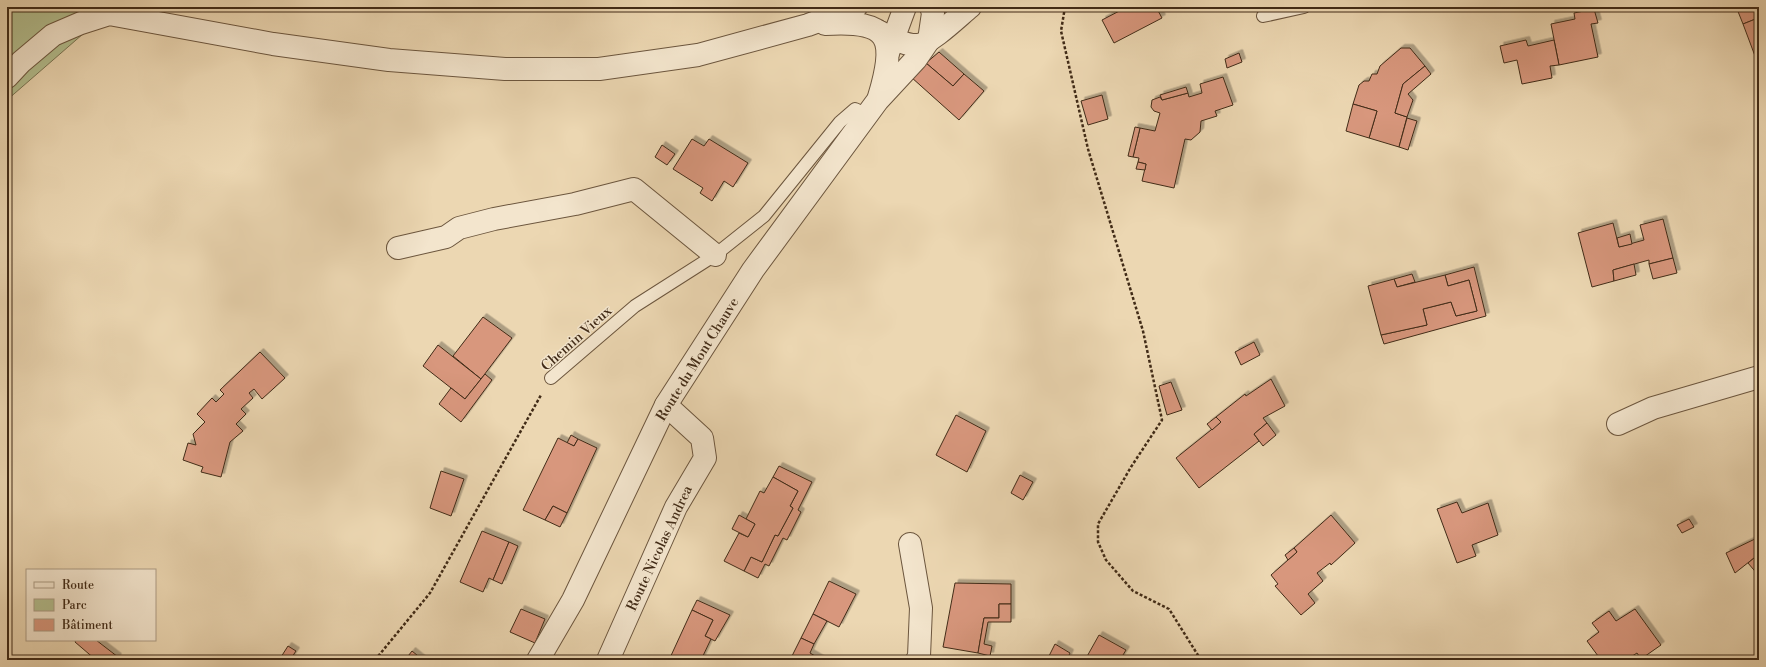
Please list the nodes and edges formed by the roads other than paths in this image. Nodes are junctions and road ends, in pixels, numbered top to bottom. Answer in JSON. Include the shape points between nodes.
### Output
{"nodes":[{"id":1,"x":856,"y":7,"type":"edge"},
{"id":2,"x":905,"y":7,"type":"edge"},
{"id":3,"x":931,"y":7,"type":"edge"},
{"id":4,"x":970,"y":7,"type":"edge"},
{"id":5,"x":1304,"y":7,"type":"edge"},
{"id":6,"x":1263,"y":16,"type":"dead end"},
{"id":7,"x":808,"y":25,"type":"junction"},
{"id":8,"x":929,"y":40,"type":"junction"},
{"id":9,"x":887,"y":41,"type":"junction"},
{"id":10,"x":7,"y":77,"type":"edge"},
{"id":11,"x":873,"y":107,"type":"junction"},
{"id":12,"x":398,"y":248,"type":"dead end"},
{"id":13,"x":715,"y":255,"type":"junction"},
{"id":14,"x":1759,"y":377,"type":"edge"},
{"id":15,"x":551,"y":378,"type":"road end"},
{"id":16,"x":666,"y":405,"type":"junction"},
{"id":17,"x":1618,"y":424,"type":"dead end"},
{"id":18,"x":910,"y":544,"type":"dead end"},
{"id":19,"x":538,"y":660,"type":"edge"},
{"id":20,"x":608,"y":660,"type":"edge"},
{"id":21,"x":917,"y":660,"type":"edge"}],
"edges":[{"from":1,"to":7,"type":"street"},
{"from":2,"to":9,"type":"street"},
{"from":3,"to":8,"type":"street","via":[[934,13]]},
{"from":4,"to":8,"type":"street"},
{"from":5,"to":6,"type":"lane"},
{"from":7,"to":9,"type":"street","via":[[859,24]]},
{"from":7,"to":10,"type":"street","via":[[698,55],[599,69],[505,69],[389,60],[273,44],[110,14],[53,35]]},
{"from":8,"to":9,"type":"street","via":[[918,45]]},
{"from":8,"to":11,"type":"street","via":[[916,59]]},
{"from":9,"to":11,"type":"street","via":[[886,73]]},
{"from":11,"to":13,"type":"lane","name":"Chemin Vieux","via":[[855,109],[840,122],[764,216]]},
{"from":11,"to":16,"type":"street","name":"Route du Mont Chauve","via":[[753,270]]},
{"from":12,"to":13,"type":"street","via":[[446,236],[460,228],[494,219],[575,204],[634,189]]},
{"from":13,"to":15,"type":"lane","name":"Chemin Vieux","via":[[634,306]]},
{"from":14,"to":17,"type":"street","via":[[1653,408]]},
{"from":16,"to":19,"type":"street","name":"Route du Mont Chauve","via":[[573,600]]},
{"from":16,"to":20,"type":"street","name":"Route Nicolas Andrea","via":[[702,438],[705,458],[676,507]]},
{"from":18,"to":21,"type":"street","via":[[920,608]]}]}
